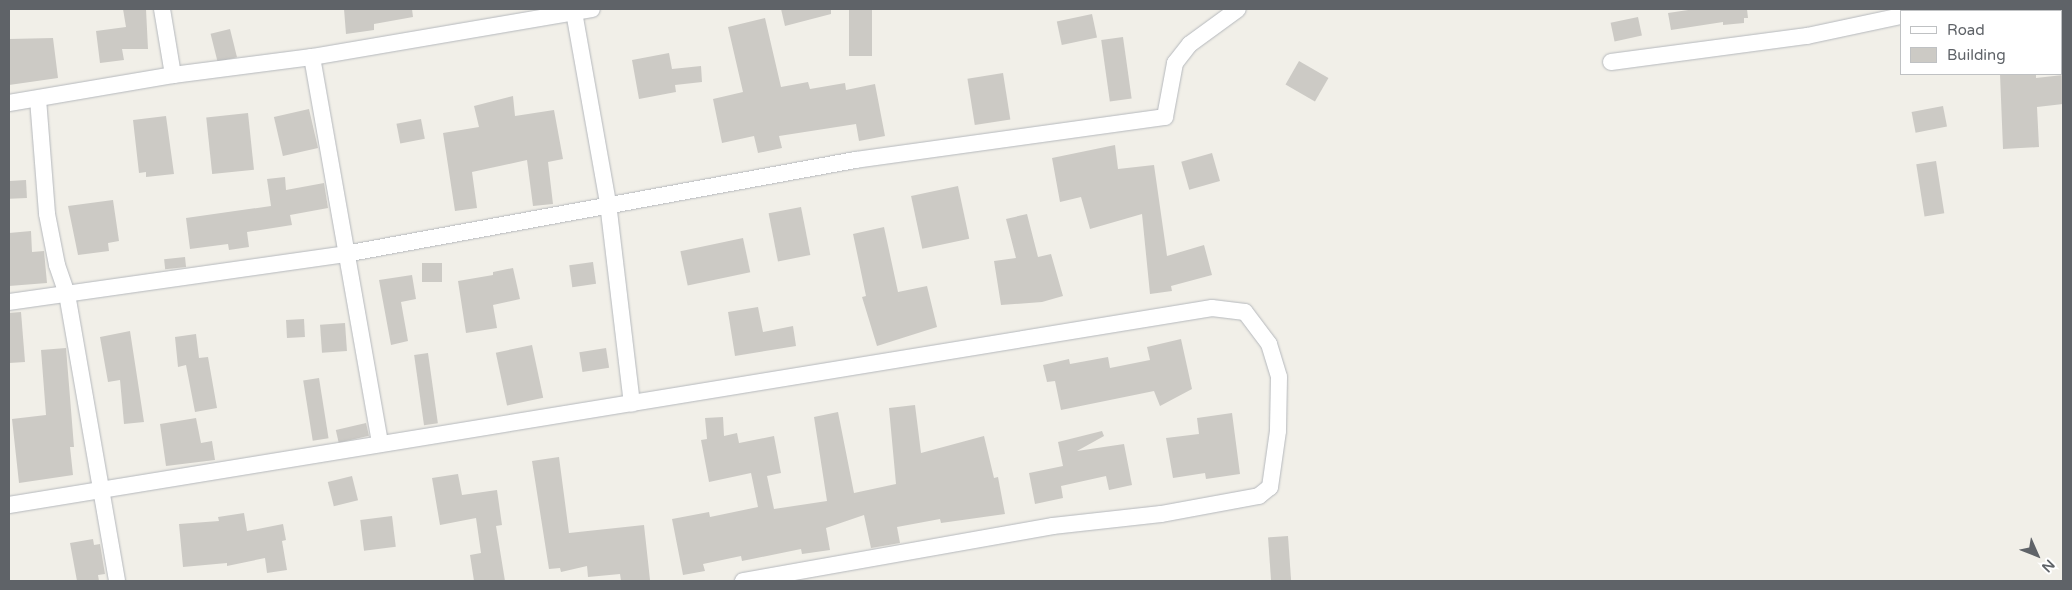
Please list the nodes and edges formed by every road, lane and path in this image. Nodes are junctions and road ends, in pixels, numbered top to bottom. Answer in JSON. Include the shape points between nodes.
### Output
{"nodes":[{"id":1,"x":162,"y":9,"type":"edge"},
{"id":2,"x":592,"y":9,"type":"edge"},
{"id":3,"x":1238,"y":9,"type":"edge"},
{"id":4,"x":574,"y":10,"type":"edge"},
{"id":5,"x":1898,"y":14,"type":"edge"},
{"id":6,"x":312,"y":57,"type":"junction"},
{"id":7,"x":1611,"y":62,"type":"dead end"},
{"id":8,"x":173,"y":75,"type":"junction"},
{"id":9,"x":38,"y":100,"type":"junction"},
{"id":10,"x":9,"y":103,"type":"edge"},
{"id":11,"x":608,"y":203,"type":"junction"},
{"id":12,"x":345,"y":254,"type":"junction"},
{"id":13,"x":67,"y":294,"type":"junction"},
{"id":14,"x":9,"y":302,"type":"edge"},
{"id":15,"x":632,"y":404,"type":"junction"},
{"id":16,"x":380,"y":442,"type":"junction"},
{"id":17,"x":102,"y":489,"type":"junction"},
{"id":18,"x":9,"y":505,"type":"edge"},
{"id":19,"x":117,"y":581,"type":"edge"},
{"id":20,"x":743,"y":581,"type":"edge"}],
"edges":[{"from":1,"to":8,"type":"street"},
{"from":2,"to":4,"type":"street"},
{"from":3,"to":11,"type":"street","via":[[1190,44],[1175,63],[1165,117],[947,146]]},
{"from":4,"to":6,"type":"street"},
{"from":4,"to":11,"type":"street"},
{"from":5,"to":7,"type":"street","via":[[1807,36]]},
{"from":6,"to":8,"type":"street"},
{"from":6,"to":12,"type":"street"},
{"from":8,"to":9,"type":"street"},
{"from":9,"to":10,"type":"street"},
{"from":9,"to":13,"type":"street","via":[[47,214],[57,265]]},
{"from":11,"to":12,"type":"street"},
{"from":11,"to":15,"type":"street"},
{"from":12,"to":13,"type":"street"},
{"from":12,"to":16,"type":"street"},
{"from":13,"to":14,"type":"street"},
{"from":13,"to":17,"type":"street"},
{"from":15,"to":16,"type":"street"},
{"from":15,"to":20,"type":"street","via":[[1212,308],[1245,312],[1269,344],[1279,377],[1278,431],[1270,487],[1260,496],[1160,514],[1053,526]]},
{"from":16,"to":17,"type":"street"},
{"from":17,"to":18,"type":"street"},
{"from":17,"to":19,"type":"street"}]}
